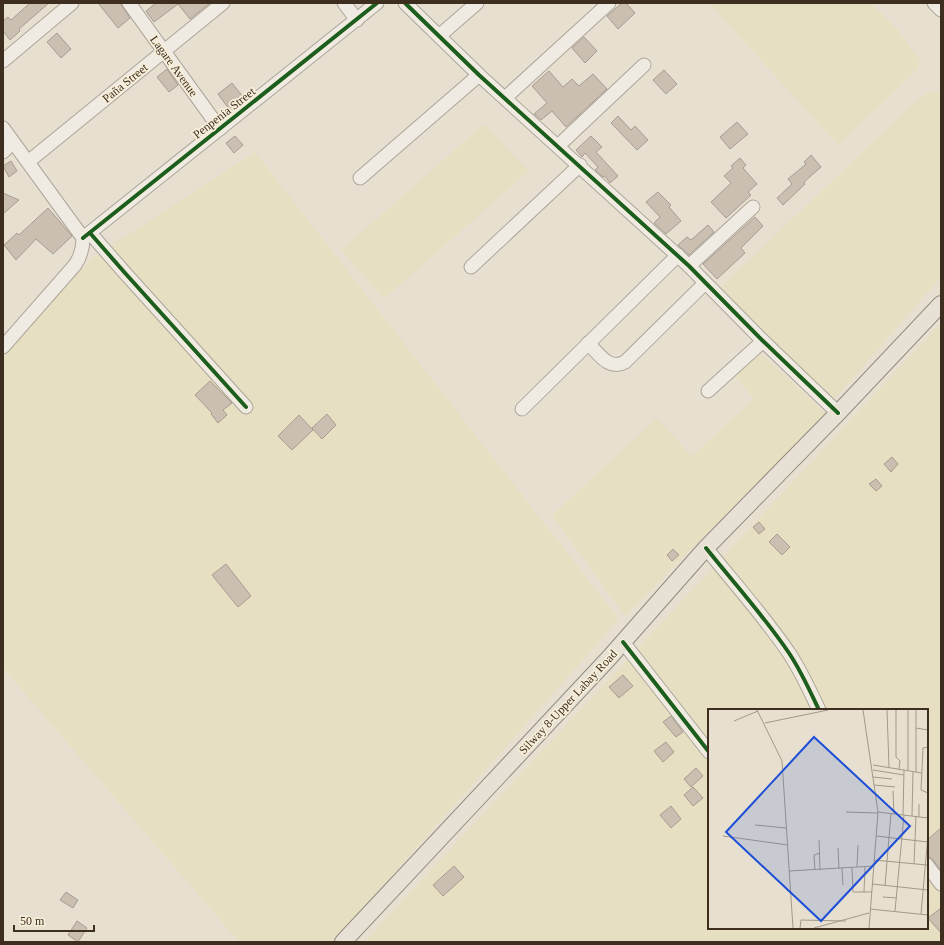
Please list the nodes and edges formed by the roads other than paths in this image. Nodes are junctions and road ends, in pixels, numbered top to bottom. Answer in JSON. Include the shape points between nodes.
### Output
{"nodes":[{"id":1,"x":72,"y":3,"type":"edge"},
{"id":2,"x":128,"y":3,"type":"edge"},
{"id":3,"x":223,"y":3,"type":"edge"},
{"id":4,"x":344,"y":3,"type":"edge"},
{"id":5,"x":378,"y":3,"type":"edge"},
{"id":6,"x":405,"y":3,"type":"edge"},
{"id":7,"x":477,"y":3,"type":"edge"},
{"id":8,"x":608,"y":3,"type":"edge"},
{"id":9,"x":934,"y":3,"type":"edge"},
{"id":10,"x":941,"y":10,"type":"edge"},
{"id":11,"x":357,"y":20,"type":"junction"},
{"id":12,"x":439,"y":36,"type":"junction"},
{"id":13,"x":164,"y":51,"type":"junction"},
{"id":14,"x":3,"y":61,"type":"edge"},
{"id":15,"x":644,"y":65,"type":"dead end"},
{"id":16,"x":479,"y":75,"type":"junction"},
{"id":17,"x":505,"y":98,"type":"junction"},
{"id":18,"x":3,"y":128,"type":"edge"},
{"id":19,"x":220,"y":129,"type":"junction"},
{"id":20,"x":13,"y":142,"type":"junction"},
{"id":21,"x":558,"y":146,"type":"junction"},
{"id":22,"x":3,"y":152,"type":"edge"},
{"id":23,"x":28,"y":162,"type":"junction"},
{"id":24,"x":580,"y":165,"type":"junction"},
{"id":25,"x":360,"y":178,"type":"dead end"},
{"id":26,"x":753,"y":207,"type":"dead end"},
{"id":27,"x":86,"y":235,"type":"junction"},
{"id":28,"x":678,"y":255,"type":"junction"},
{"id":29,"x":690,"y":266,"type":"junction"},
{"id":30,"x":471,"y":267,"type":"dead end"},
{"id":31,"x":705,"y":283,"type":"junction"},
{"id":32,"x":941,"y":304,"type":"edge"},
{"id":33,"x":763,"y":341,"type":"junction"},
{"id":34,"x":588,"y":343,"type":"junction"},
{"id":35,"x":3,"y":347,"type":"edge"},
{"id":36,"x":708,"y":391,"type":"dead end"},
{"id":37,"x":246,"y":407,"type":"dead end"},
{"id":38,"x":522,"y":409,"type":"dead end"},
{"id":39,"x":838,"y":413,"type":"junction"},
{"id":40,"x":706,"y":548,"type":"junction"},
{"id":41,"x":623,"y":642,"type":"junction"},
{"id":42,"x":819,"y":709,"type":"edge"},
{"id":43,"x":708,"y":751,"type":"edge"},
{"id":44,"x":928,"y":867,"type":"edge"},
{"id":45,"x":941,"y":884,"type":"edge"},
{"id":46,"x":343,"y":942,"type":"edge"}],
"edges":[{"from":1,"to":14,"type":"street"},
{"from":2,"to":13,"type":"street","name":"Lagare Avenue"},
{"from":3,"to":13,"type":"street","name":"Paña Street"},
{"from":4,"to":11,"type":"street"},
{"from":5,"to":11,"type":"street","name":"Penpenia Street"},
{"from":6,"to":12,"type":"street"},
{"from":7,"to":12,"type":"street"},
{"from":8,"to":17,"type":"street"},
{"from":9,"to":10,"type":"street"},
{"from":11,"to":19,"type":"street","name":"Penpenia Street"},
{"from":12,"to":16,"type":"street"},
{"from":13,"to":19,"type":"street","name":"Lagare Avenue"},
{"from":13,"to":23,"type":"street","name":"Paña Street"},
{"from":15,"to":21,"type":"street"},
{"from":16,"to":17,"type":"street"},
{"from":16,"to":25,"type":"street"},
{"from":17,"to":21,"type":"street"},
{"from":18,"to":20,"type":"street"},
{"from":19,"to":27,"type":"street","name":"Penpenia Street"},
{"from":20,"to":22,"type":"street"},
{"from":20,"to":23,"type":"street"},
{"from":21,"to":24,"type":"street"},
{"from":23,"to":27,"type":"street"},
{"from":24,"to":28,"type":"street"},
{"from":24,"to":30,"type":"street"},
{"from":26,"to":29,"type":"street"},
{"from":27,"to":35,"type":"street","via":[[82,254],[75,265]]},
{"from":27,"to":37,"type":"street","via":[[125,273]]},
{"from":28,"to":29,"type":"street"},
{"from":28,"to":34,"type":"street"},
{"from":29,"to":31,"type":"street"},
{"from":31,"to":33,"type":"street"},
{"from":31,"to":34,"type":"street","via":[[621,365],[611,365]]},
{"from":32,"to":39,"type":"main road","name":"Silway 8-Upper Labay Road"},
{"from":33,"to":36,"type":"street"},
{"from":33,"to":39,"type":"street"},
{"from":34,"to":38,"type":"street"},
{"from":39,"to":40,"type":"main road","name":"Silway 8-Upper Labay Road"},
{"from":40,"to":41,"type":"main road","name":"Silway 8-Upper Labay Road"},
{"from":40,"to":42,"type":"street","via":[[770,625],[800,671]]},
{"from":41,"to":43,"type":"street"},
{"from":41,"to":46,"type":"main road","name":"Silway 8-Upper Labay Road"},
{"from":44,"to":45,"type":"street"}]}
